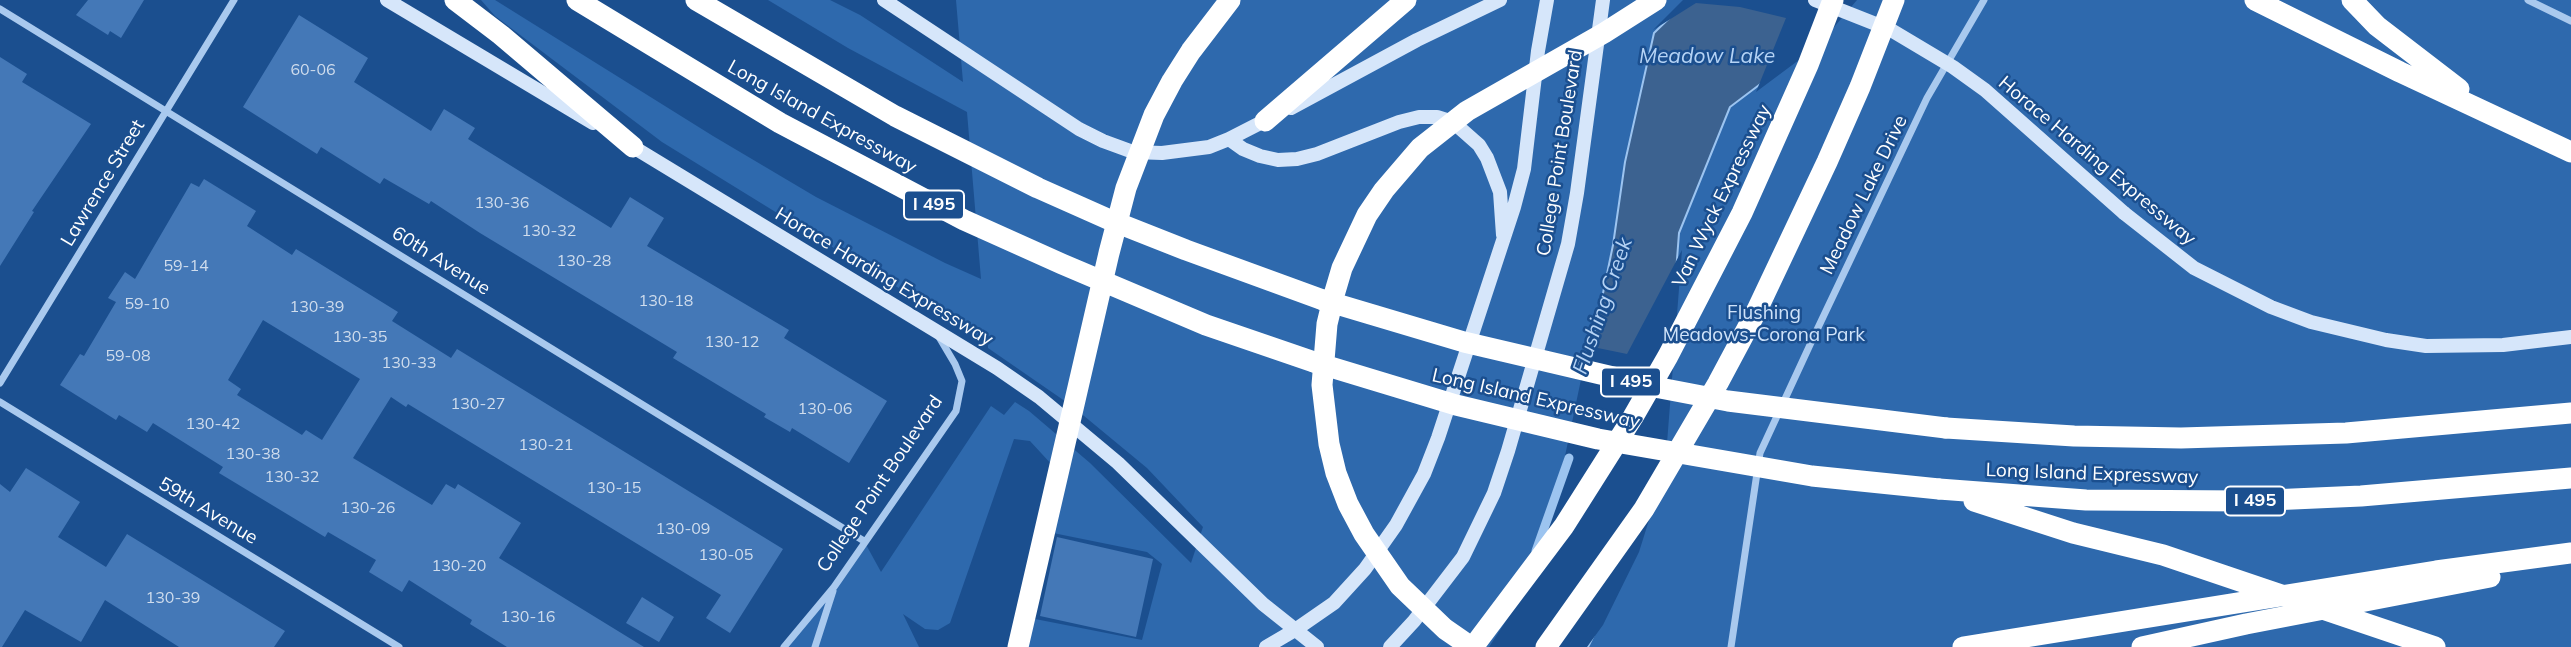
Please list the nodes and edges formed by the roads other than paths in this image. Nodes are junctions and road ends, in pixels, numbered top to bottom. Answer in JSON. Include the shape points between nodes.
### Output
{"nodes":[{"id":1,"x":234,"y":0,"type":"edge"},
{"id":2,"x":387,"y":0,"type":"edge"},
{"id":3,"x":455,"y":0,"type":"edge"},
{"id":4,"x":577,"y":0,"type":"edge"},
{"id":5,"x":696,"y":0,"type":"edge"},
{"id":6,"x":884,"y":0,"type":"edge"},
{"id":7,"x":1230,"y":0,"type":"edge"},
{"id":8,"x":1406,"y":0,"type":"edge"},
{"id":9,"x":1500,"y":0,"type":"edge"},
{"id":10,"x":1547,"y":0,"type":"edge"},
{"id":11,"x":1603,"y":0,"type":"edge"},
{"id":12,"x":1656,"y":0,"type":"edge"},
{"id":13,"x":1815,"y":0,"type":"edge"},
{"id":14,"x":1833,"y":0,"type":"edge"},
{"id":15,"x":1894,"y":0,"type":"edge"},
{"id":16,"x":2255,"y":0,"type":"edge"},
{"id":17,"x":2352,"y":0,"type":"edge"},
{"id":18,"x":2529,"y":0,"type":"edge"},
{"id":19,"x":1984,"y":2,"type":"edge"},
{"id":20,"x":0,"y":9,"type":"edge"},
{"id":21,"x":2571,"y":21,"type":"edge"},
{"id":22,"x":165,"y":110,"type":"junction"},
{"id":23,"x":2491,"y":113,"type":"junction"},
{"id":24,"x":1265,"y":121,"type":"junction"},
{"id":25,"x":1229,"y":139,"type":"junction"},
{"id":26,"x":632,"y":147,"type":"junction"},
{"id":27,"x":2571,"y":152,"type":"edge"},
{"id":28,"x":1503,"y":245,"type":"junction"},
{"id":29,"x":935,"y":331,"type":"junction"},
{"id":30,"x":2571,"y":337,"type":"edge"},
{"id":31,"x":0,"y":383,"type":"edge"},
{"id":32,"x":0,"y":402,"type":"edge"},
{"id":33,"x":2566,"y":412,"type":"edge"},
{"id":34,"x":2571,"y":478,"type":"edge"},
{"id":35,"x":1939,"y":489,"type":"junction"},
{"id":36,"x":864,"y":541,"type":"junction"},
{"id":37,"x":2571,"y":553,"type":"edge"},
{"id":38,"x":2571,"y":561,"type":"edge"},
{"id":39,"x":834,"y":587,"type":"junction"},
{"id":40,"x":1295,"y":630,"type":"junction"},
{"id":41,"x":399,"y":647,"type":"edge"},
{"id":42,"x":784,"y":647,"type":"edge"},
{"id":43,"x":815,"y":647,"type":"edge"},
{"id":44,"x":1018,"y":647,"type":"edge"},
{"id":45,"x":1266,"y":647,"type":"edge"},
{"id":46,"x":1317,"y":647,"type":"edge"},
{"id":47,"x":1390,"y":647,"type":"edge"},
{"id":48,"x":1472,"y":647,"type":"edge"},
{"id":49,"x":1546,"y":647,"type":"edge"},
{"id":50,"x":1731,"y":647,"type":"edge"},
{"id":51,"x":1963,"y":647,"type":"edge"},
{"id":52,"x":2142,"y":647,"type":"edge"},
{"id":53,"x":2435,"y":647,"type":"edge"}],
"edges":[{"from":1,"to":22,"type":"street","name":"Lawrence Street"},
{"from":2,"to":26,"type":"main road","name":"Horace Harding Expressway"},
{"from":3,"to":26,"type":"highway"},
{"from":4,"to":35,"type":"highway","name":"Long Island Expressway","number":"I 495","bridge":true,"via":[[780,123],[964,220],[1206,325],[1456,405],[1598,439],[1800,474]]},
{"from":5,"to":33,"type":"highway","name":"Long Island Expressway","number":"I 495","bridge":true,"via":[[872,103],[1110,220],[1323,300],[1464,342],[1661,388],[1728,401],[1946,428],[2074,436],[2346,433]]},
{"from":6,"to":25,"type":"main road","via":[[1054,114],[1103,141],[1133,152],[1161,153]]},
{"from":7,"to":44,"type":"highway","bridge":true,"via":[[1172,81],[1126,188]]},
{"from":8,"to":24,"type":"highway"},
{"from":9,"to":24,"type":"main road"},
{"from":10,"to":28,"type":"main road","name":"College Point Boulevard","via":[[1524,169]]},
{"from":11,"to":47,"type":"main road","name":"College Point Boulevard","via":[[1567,244],[1494,493],[1462,557]]},
{"from":12,"to":48,"type":"highway","bridge":true,"via":[[1467,111],[1420,148],[1367,215],[1334,295],[1326,324],[1322,385],[1329,443],[1348,504],[1400,586],[1445,629]]},
{"from":13,"to":30,"type":"main road","name":"Horace Harding Expressway","bridge":true,"via":[[1891,30],[1953,67],[2194,268],[2271,307],[2311,322],[2426,346],[2503,345]]},
{"from":14,"to":48,"type":"highway","name":"Van Wyck Expressway","bridge":true,"via":[[1747,201],[1668,356],[1564,526]]},
{"from":15,"to":49,"type":"highway","bridge":true,"via":[[1827,162],[1718,383],[1644,509]]},
{"from":16,"to":23,"type":"highway"},
{"from":17,"to":23,"type":"highway","via":[[2377,26]]},
{"from":18,"to":21,"type":"street"},
{"from":19,"to":50,"type":"street","name":"Meadow Lake Drive","via":[[1927,98],[1760,453]]},
{"from":20,"to":22,"type":"street","name":"60th Avenue"},
{"from":22,"to":31,"type":"street","name":"Lawrence Street"},
{"from":22,"to":36,"type":"street","name":"60th Avenue"},
{"from":23,"to":27,"type":"highway"},
{"from":24,"to":25,"type":"main road"},
{"from":25,"to":28,"type":"main road","via":[[1260,156],[1297,159],[1419,117],[1453,122],[1485,152],[1495,176]]},
{"from":26,"to":29,"type":"main road","name":"Horace Harding Expressway"},
{"from":28,"to":40,"type":"main road","name":"College Point Boulevard","via":[[1438,438],[1411,499],[1365,569],[1334,603]]},
{"from":29,"to":36,"type":"street","name":"College Point Boulevard","via":[[962,381],[956,411]]},
{"from":29,"to":40,"type":"main road","name":"Horace Harding Expressway","via":[[997,368],[1084,433]]},
{"from":32,"to":41,"type":"street","name":"59th Avenue"},
{"from":34,"to":35,"type":"highway","name":"Long Island Expressway","number":"I 495","via":[[2248,501],[2086,500]]},
{"from":35,"to":53,"type":"highway","via":[[2073,533],[2163,555]]},
{"from":36,"to":39,"type":"street","name":"College Point Boulevard"},
{"from":37,"to":51,"type":"highway","bridge":true},
{"from":38,"to":52,"type":"highway","bridge":true},
{"from":39,"to":42,"type":"street","name":"College Point Boulevard"},
{"from":39,"to":43,"type":"street"},
{"from":40,"to":45,"type":"main road","name":"College Point Boulevard"},
{"from":40,"to":46,"type":"main road","name":"Horace Harding Expressway"}]}
